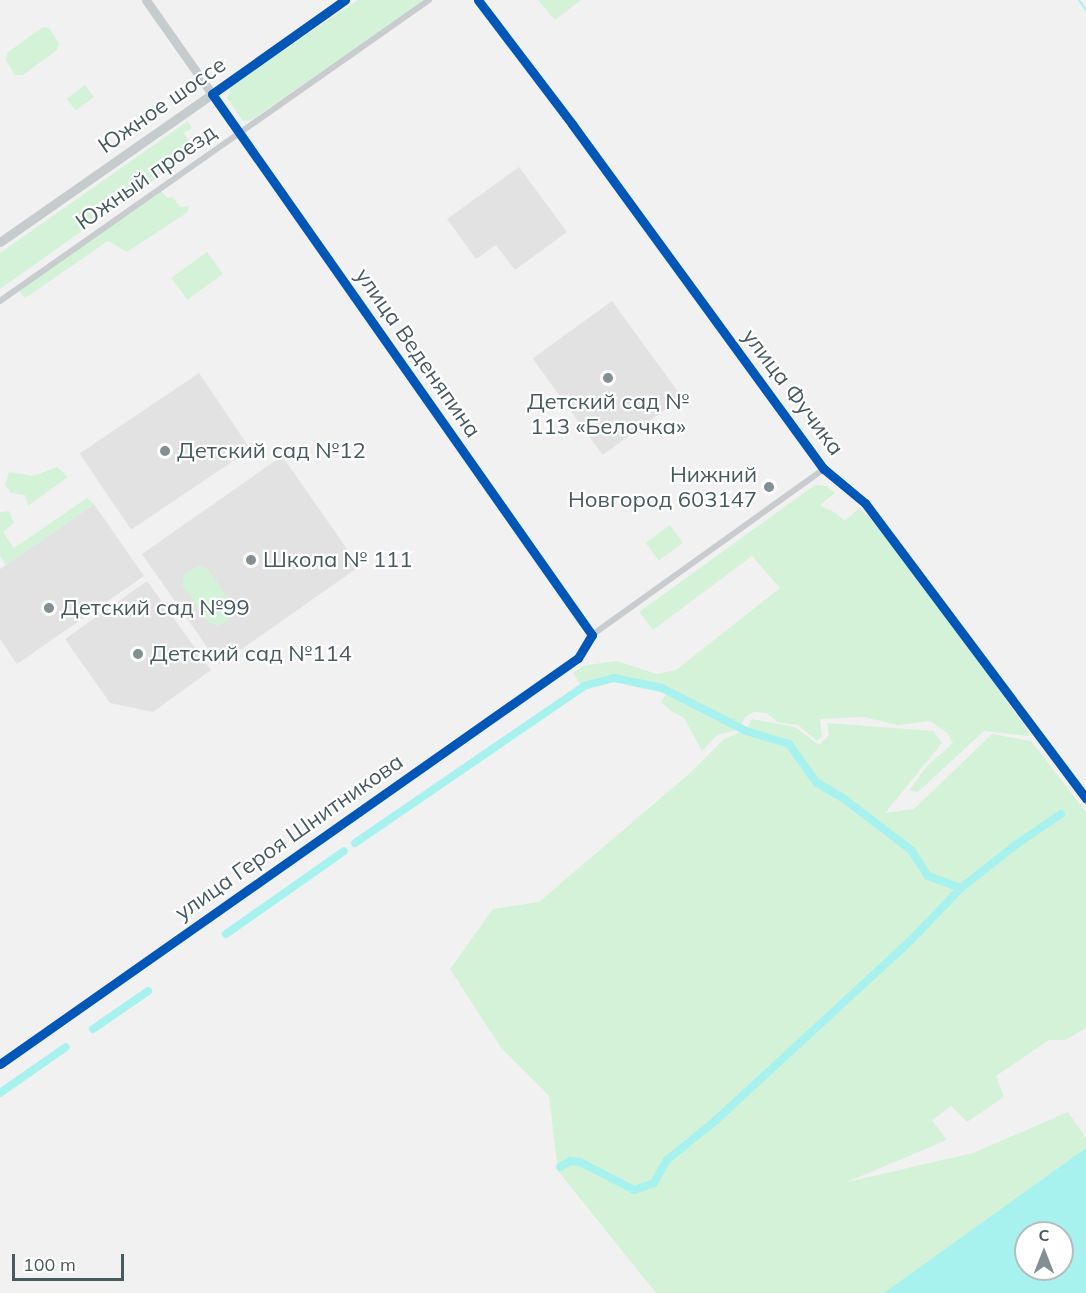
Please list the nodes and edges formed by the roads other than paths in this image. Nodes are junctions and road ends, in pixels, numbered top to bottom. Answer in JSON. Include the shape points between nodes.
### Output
{"nodes":[{"id":1,"x":146,"y":0,"type":"edge"},
{"id":2,"x":345,"y":0,"type":"edge"},
{"id":3,"x":429,"y":0,"type":"edge"},
{"id":4,"x":478,"y":0,"type":"edge"},
{"id":5,"x":212,"y":94,"type":"junction"},
{"id":6,"x":241,"y":134,"type":"junction"},
{"id":7,"x":0,"y":242,"type":"edge"},
{"id":8,"x":0,"y":300,"type":"edge"},
{"id":9,"x":825,"y":469,"type":"junction"},
{"id":10,"x":592,"y":635,"type":"junction"},
{"id":11,"x":1086,"y":798,"type":"edge"},
{"id":12,"x":0,"y":1064,"type":"edge"}],
"edges":[{"from":1,"to":5,"type":"main road","name":"улица Веденяпина"},
{"from":2,"to":5,"type":"street","name":"Южное шоссе"},
{"from":3,"to":6,"type":"street","name":"Южный проезд"},
{"from":4,"to":9,"type":"street","name":"улица Фучика"},
{"from":5,"to":6,"type":"street","name":"улица Веденяпина"},
{"from":5,"to":7,"type":"main road","name":"Южное шоссе"},
{"from":6,"to":8,"type":"street","name":"Южный проезд"},
{"from":6,"to":10,"type":"street","name":"улица Веденяпина"},
{"from":9,"to":10,"type":"street"},
{"from":9,"to":11,"type":"street","name":"улица Фучика","via":[[865,503]]},
{"from":10,"to":12,"type":"street","name":"улица Героя Шнитникова","via":[[578,658]]}]}
